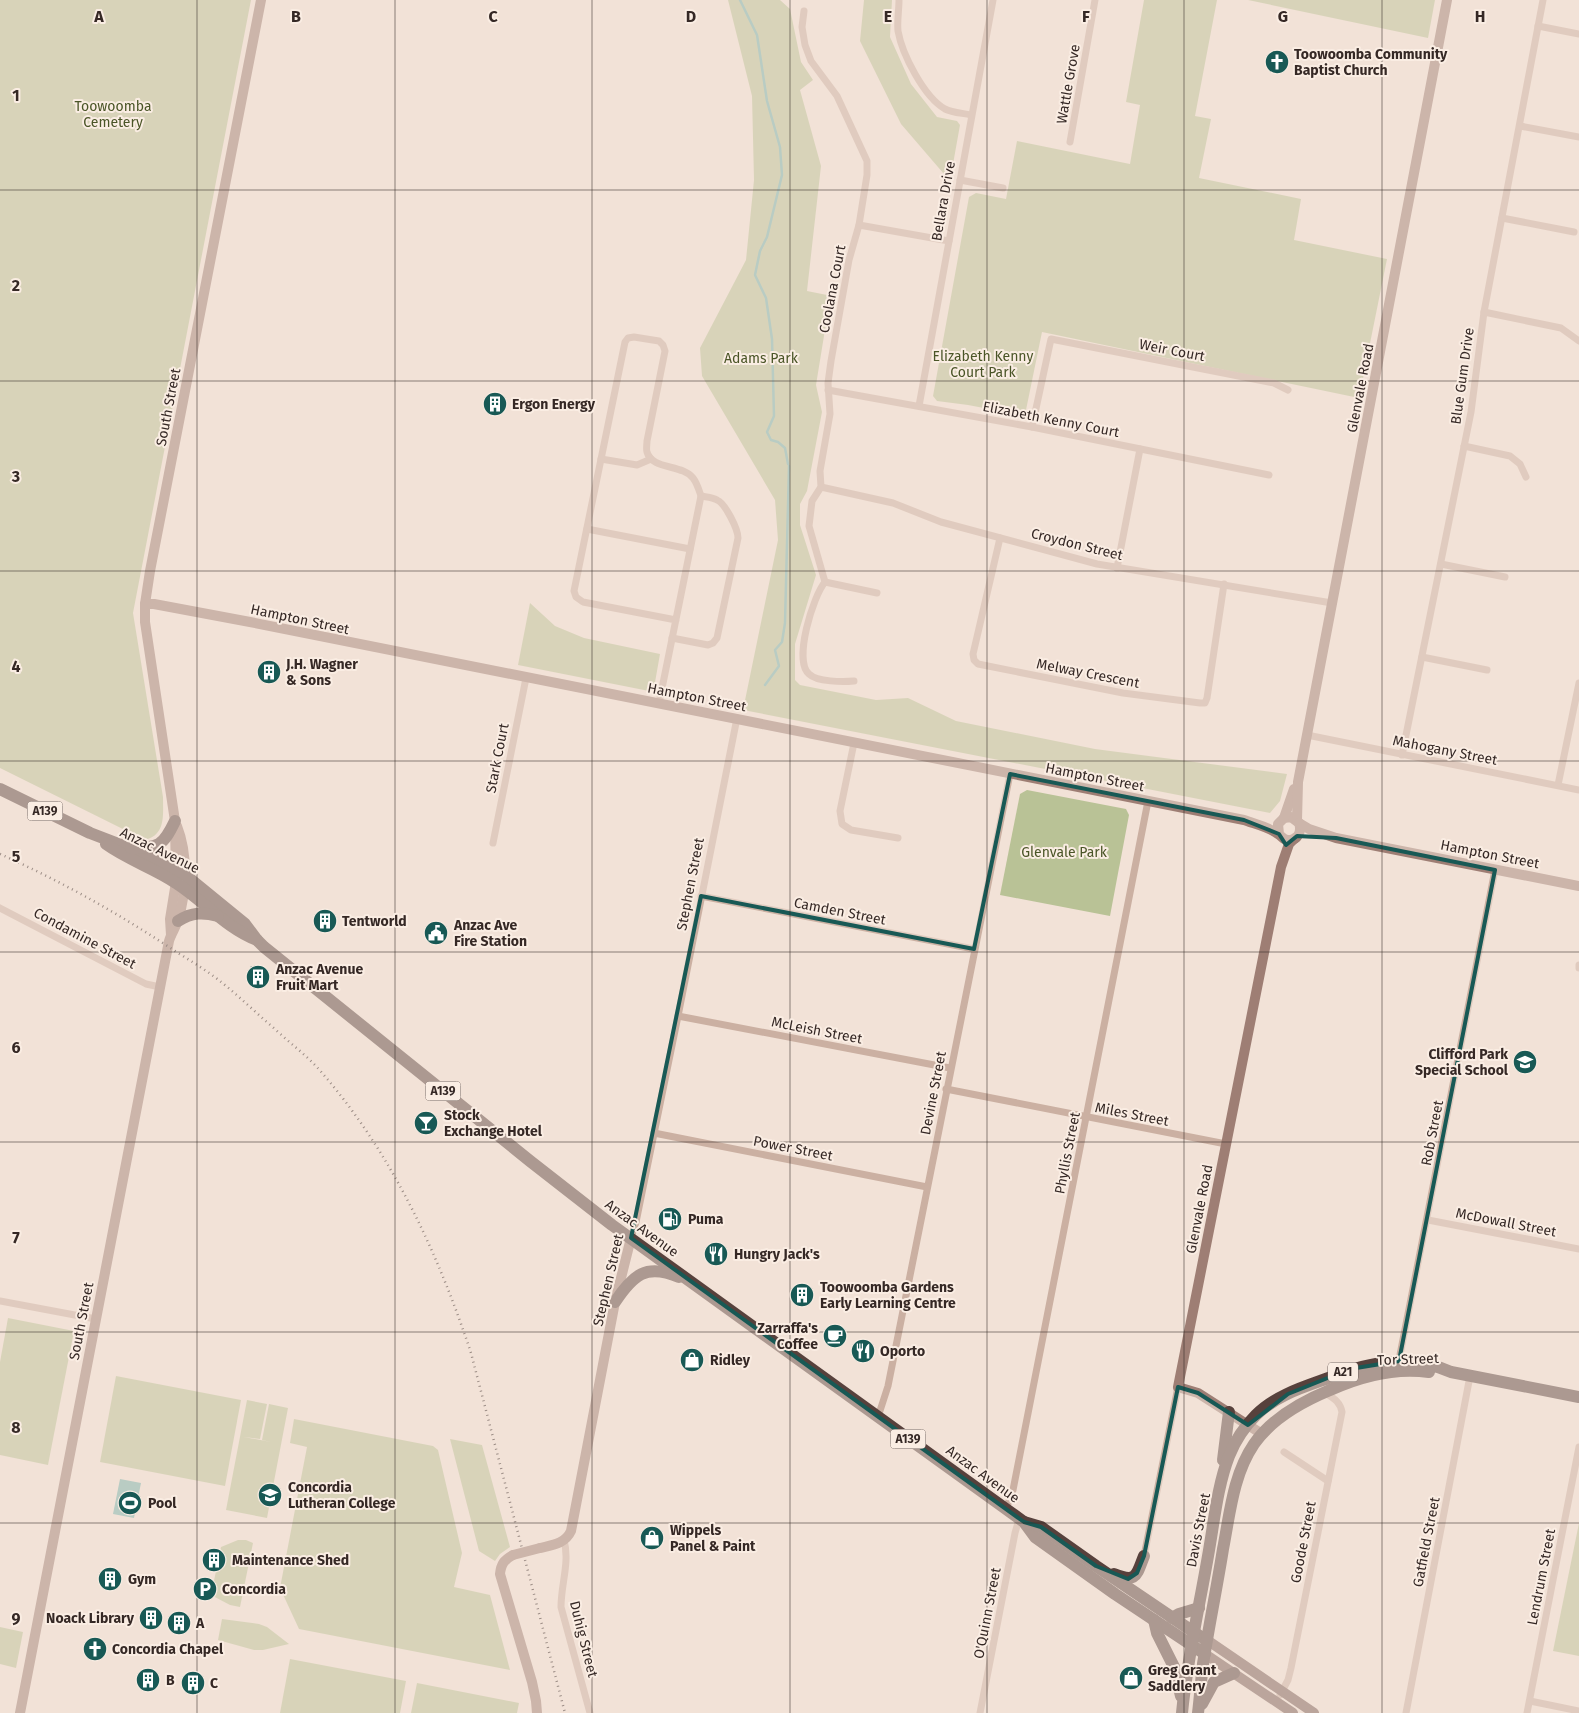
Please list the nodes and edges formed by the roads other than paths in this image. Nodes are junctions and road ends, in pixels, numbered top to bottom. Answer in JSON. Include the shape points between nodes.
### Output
{"nodes":[{"id":1,"x":261,"y":0,"type":"edge"},
{"id":2,"x":899,"y":0,"type":"edge"},
{"id":3,"x":993,"y":0,"type":"edge"},
{"id":4,"x":1095,"y":0,"type":"edge"},
{"id":5,"x":1447,"y":0,"type":"edge"},
{"id":6,"x":1543,"y":0,"type":"edge"},
{"id":7,"x":804,"y":11,"type":"dead end"},
{"id":8,"x":1538,"y":26,"type":"junction"},
{"id":9,"x":1579,"y":34,"type":"edge"},
{"id":10,"x":971,"y":115,"type":"junction"},
{"id":11,"x":1520,"y":126,"type":"junction"},
{"id":12,"x":1579,"y":137,"type":"edge"},
{"id":13,"x":1070,"y":142,"type":"dead end"},
{"id":14,"x":960,"y":180,"type":"junction"},
{"id":15,"x":1003,"y":188,"type":"dead end"},
{"id":16,"x":1502,"y":218,"type":"junction"},
{"id":17,"x":859,"y":225,"type":"junction"},
{"id":18,"x":1574,"y":232,"type":"dead end"},
{"id":19,"x":949,"y":241,"type":"junction"},
{"id":20,"x":1484,"y":312,"type":"junction"},
{"id":21,"x":1579,"y":341,"type":"edge"},
{"id":22,"x":828,"y":390,"type":"junction"},
{"id":23,"x":1288,"y":390,"type":"dead end"},
{"id":24,"x":919,"y":406,"type":"junction"},
{"id":25,"x":1032,"y":427,"type":"junction"},
{"id":26,"x":1464,"y":446,"type":"junction"},
{"id":27,"x":1140,"y":449,"type":"junction"},
{"id":28,"x":601,"y":459,"type":"junction"},
{"id":29,"x":651,"y":459,"type":"junction"},
{"id":30,"x":1269,"y":475,"type":"dead end"},
{"id":31,"x":1526,"y":477,"type":"dead end"},
{"id":32,"x":821,"y":486,"type":"junction"},
{"id":33,"x":701,"y":496,"type":"junction"},
{"id":34,"x":587,"y":529,"type":"junction"},
{"id":35,"x":1000,"y":538,"type":"junction"},
{"id":36,"x":690,"y":549,"type":"junction"},
{"id":37,"x":1441,"y":564,"type":"junction"},
{"id":38,"x":1117,"y":568,"type":"junction"},
{"id":39,"x":1505,"y":577,"type":"dead end"},
{"id":40,"x":825,"y":582,"type":"junction"},
{"id":41,"x":1224,"y":584,"type":"junction"},
{"id":42,"x":877,"y":593,"type":"dead end"},
{"id":43,"x":1332,"y":603,"type":"junction"},
{"id":44,"x":145,"y":604,"type":"junction"},
{"id":45,"x":676,"y":620,"type":"junction"},
{"id":46,"x":672,"y":638,"type":"junction"},
{"id":47,"x":1422,"y":657,"type":"junction"},
{"id":48,"x":1487,"y":670,"type":"dead end"},
{"id":49,"x":526,"y":678,"type":"junction"},
{"id":50,"x":854,"y":681,"type":"dead end"},
{"id":51,"x":1579,"y":683,"type":"edge"},
{"id":52,"x":659,"y":703,"type":"junction"},
{"id":53,"x":737,"y":718,"type":"junction"},
{"id":54,"x":1307,"y":735,"type":"junction"},
{"id":55,"x":854,"y":743,"type":"junction"},
{"id":56,"x":1402,"y":755,"type":"junction"},
{"id":57,"x":1010,"y":774,"type":"junction"},
{"id":58,"x":1298,"y":782,"type":"junction"},
{"id":59,"x":1558,"y":785,"type":"junction"},
{"id":60,"x":0,"y":789,"type":"edge"},
{"id":61,"x":1579,"y":790,"type":"edge"},
{"id":62,"x":1148,"y":801,"type":"junction"},
{"id":63,"x":1283,"y":818,"type":"junction"},
{"id":64,"x":1244,"y":820,"type":"junction"},
{"id":65,"x":175,"y":821,"type":"junction"},
{"id":66,"x":1298,"y":822,"type":"junction"},
{"id":67,"x":90,"y":834,"type":"junction"},
{"id":68,"x":1279,"y":835,"type":"junction"},
{"id":69,"x":1296,"y":837,"type":"junction"},
{"id":70,"x":898,"y":838,"type":"dead end"},
{"id":71,"x":1336,"y":838,"type":"junction"},
{"id":72,"x":493,"y":843,"type":"dead end"},
{"id":73,"x":129,"y":848,"type":"junction"},
{"id":74,"x":1281,"y":867,"type":"junction"},
{"id":75,"x":1495,"y":870,"type":"junction"},
{"id":76,"x":180,"y":879,"type":"junction"},
{"id":77,"x":1579,"y":886,"type":"edge"},
{"id":78,"x":701,"y":896,"type":"junction"},
{"id":79,"x":0,"y":908,"type":"edge"},
{"id":80,"x":221,"y":917,"type":"junction"},
{"id":81,"x":178,"y":921,"type":"junction"},
{"id":82,"x":171,"y":935,"type":"junction"},
{"id":83,"x":257,"y":940,"type":"junction"},
{"id":84,"x":974,"y":949,"type":"junction"},
{"id":85,"x":160,"y":987,"type":"junction"},
{"id":86,"x":678,"y":1016,"type":"junction"},
{"id":87,"x":950,"y":1068,"type":"junction"},
{"id":88,"x":946,"y":1089,"type":"junction"},
{"id":89,"x":1086,"y":1118,"type":"junction"},
{"id":90,"x":654,"y":1134,"type":"junction"},
{"id":91,"x":1226,"y":1144,"type":"junction"},
{"id":92,"x":927,"y":1187,"type":"junction"},
{"id":93,"x":1428,"y":1220,"type":"junction"},
{"id":94,"x":631,"y":1238,"type":"junction"},
{"id":95,"x":1579,"y":1249,"type":"edge"},
{"id":96,"x":692,"y":1283,"type":"junction"},
{"id":97,"x":0,"y":1301,"type":"edge"},
{"id":98,"x":615,"y":1302,"type":"junction"},
{"id":99,"x":96,"y":1319,"type":"junction"},
{"id":100,"x":1398,"y":1366,"type":"junction"},
{"id":101,"x":1470,"y":1376,"type":"junction"},
{"id":102,"x":1178,"y":1387,"type":"junction"},
{"id":103,"x":1324,"y":1392,"type":"junction"},
{"id":104,"x":1579,"y":1397,"type":"edge"},
{"id":105,"x":1229,"y":1412,"type":"junction"},
{"id":106,"x":878,"y":1417,"type":"junction"},
{"id":107,"x":1248,"y":1424,"type":"junction"},
{"id":108,"x":1262,"y":1434,"type":"junction"},
{"id":109,"x":1579,"y":1446,"type":"edge"},
{"id":110,"x":1284,"y":1452,"type":"dead end"},
{"id":111,"x":1225,"y":1470,"type":"junction"},
{"id":112,"x":1328,"y":1481,"type":"junction"},
{"id":113,"x":1006,"y":1509,"type":"junction"},
{"id":114,"x":1021,"y":1520,"type":"junction"},
{"id":115,"x":564,"y":1540,"type":"junction"},
{"id":116,"x":1144,"y":1556,"type":"joint"},
{"id":117,"x":1096,"y":1566,"type":"junction"},
{"id":118,"x":1199,"y":1608,"type":"junction"},
{"id":119,"x":1172,"y":1618,"type":"junction"},
{"id":120,"x":1154,"y":1620,"type":"junction"},
{"id":121,"x":1194,"y":1633,"type":"junction"},
{"id":122,"x":1207,"y":1640,"type":"junction"},
{"id":123,"x":1192,"y":1646,"type":"junction"},
{"id":124,"x":1205,"y":1654,"type":"junction"},
{"id":125,"x":1234,"y":1673,"type":"junction"},
{"id":126,"x":1282,"y":1691,"type":"junction"},
{"id":127,"x":1530,"y":1701,"type":"junction"},
{"id":128,"x":1276,"y":1702,"type":"junction"},
{"id":129,"x":1183,"y":1709,"type":"edge"},
{"id":130,"x":1198,"y":1711,"type":"edge"},
{"id":131,"x":1579,"y":1711,"type":"edge"},
{"id":132,"x":20,"y":1713,"type":"edge"},
{"id":133,"x":537,"y":1713,"type":"edge"},
{"id":134,"x":590,"y":1713,"type":"edge"},
{"id":135,"x":980,"y":1713,"type":"edge"},
{"id":136,"x":1293,"y":1713,"type":"edge"},
{"id":137,"x":1314,"y":1713,"type":"edge"},
{"id":138,"x":1406,"y":1713,"type":"edge"},
{"id":139,"x":1527,"y":1713,"type":"edge"}],
"edges":[{"from":1,"to":44,"type":"street","name":"South Street"},
{"from":2,"to":10,"type":"street","via":[[898,28],[916,79],[939,105]]},
{"from":3,"to":10,"type":"street","name":"Bellara Drive"},
{"from":4,"to":13,"type":"street","name":"Wattle Grove"},
{"from":5,"to":43,"type":"street","name":"Glenvale Road"},
{"from":6,"to":8,"type":"street","name":"Blue Gum Drive"},
{"from":7,"to":17,"type":"street","name":"Coolana Court","via":[[803,36],[811,62],[837,96],[867,161]]},
{"from":8,"to":9,"type":"street"},
{"from":8,"to":11,"type":"street","name":"Blue Gum Drive"},
{"from":10,"to":14,"type":"street","name":"Bellara Drive"},
{"from":11,"to":12,"type":"street"},
{"from":11,"to":16,"type":"street","name":"Blue Gum Drive"},
{"from":14,"to":15,"type":"street"},
{"from":14,"to":19,"type":"street","name":"Bellara Drive"},
{"from":16,"to":18,"type":"street"},
{"from":16,"to":20,"type":"street","name":"Blue Gum Drive"},
{"from":17,"to":19,"type":"street"},
{"from":17,"to":22,"type":"street","name":"Coolana Court","via":[[848,269]]},
{"from":19,"to":24,"type":"street","name":"Bellara Drive"},
{"from":20,"to":21,"type":"street","via":[[1561,328]]},
{"from":20,"to":26,"type":"street","name":"Blue Gum Drive"},
{"from":22,"to":24,"type":"street","name":"Elizabeth Kenny Court"},
{"from":22,"to":32,"type":"street","name":"Coolana Court","via":[[830,414],[820,471]]},
{"from":23,"to":25,"type":"street","name":"Weir Court","via":[[1274,383],[1051,339]]},
{"from":24,"to":25,"type":"street","name":"Elizabeth Kenny Court"},
{"from":25,"to":27,"type":"street","name":"Elizabeth Kenny Court"},
{"from":26,"to":31,"type":"street","via":[[1510,456],[1520,464]]},
{"from":26,"to":37,"type":"street","name":"Blue Gum Drive"},
{"from":27,"to":30,"type":"street","name":"Elizabeth Kenny Court"},
{"from":27,"to":38,"type":"street"},
{"from":28,"to":29,"type":"street","via":[[637,465]]},
{"from":28,"to":29,"type":"street","via":[[625,342],[634,337],[659,342],[665,351],[647,441],[647,453]]},
{"from":28,"to":34,"type":"street"},
{"from":29,"to":33,"type":"street","via":[[687,472],[694,478]]},
{"from":32,"to":35,"type":"street","name":"Croydon Street","via":[[893,503],[941,522]]},
{"from":32,"to":40,"type":"street","name":"Coolana Court","via":[[812,501],[808,519]]},
{"from":33,"to":36,"type":"street"},
{"from":33,"to":46,"type":"street","via":[[723,504],[738,538],[717,638],[708,645]]},
{"from":34,"to":36,"type":"street"},
{"from":34,"to":45,"type":"street","via":[[574,591],[576,598]]},
{"from":35,"to":38,"type":"street","name":"Croydon Street"},
{"from":35,"to":41,"type":"street","name":"Melway Crescent","via":[[973,654],[978,664],[1123,693],[1205,703]]},
{"from":36,"to":45,"type":"street"},
{"from":37,"to":39,"type":"street"},
{"from":37,"to":47,"type":"street","name":"Blue Gum Drive"},
{"from":38,"to":41,"type":"street","name":"Croydon Street"},
{"from":40,"to":42,"type":"street"},
{"from":40,"to":50,"type":"street","via":[[817,596],[802,647],[804,669],[810,676],[838,682]]},
{"from":41,"to":43,"type":"street","name":"Croydon Street"},
{"from":43,"to":54,"type":"street","name":"Glenvale Road"},
{"from":44,"to":49,"type":"street","name":"Hampton Street"},
{"from":44,"to":65,"type":"street","name":"South Street"},
{"from":45,"to":46,"type":"street"},
{"from":46,"to":52,"type":"street"},
{"from":47,"to":48,"type":"street"},
{"from":47,"to":56,"type":"street","name":"Blue Gum Drive"},
{"from":49,"to":52,"type":"street","name":"Hampton Street"},
{"from":49,"to":72,"type":"street","name":"Stark Court"},
{"from":51,"to":59,"type":"street"},
{"from":52,"to":53,"type":"street","name":"Hampton Street"},
{"from":53,"to":55,"type":"street","name":"Hampton Street"},
{"from":53,"to":78,"type":"street","name":"Stephen Street"},
{"from":54,"to":56,"type":"street","name":"Mahogany Street"},
{"from":54,"to":58,"type":"street","name":"Glenvale Road"},
{"from":55,"to":57,"type":"street","name":"Hampton Street"},
{"from":55,"to":70,"type":"street","via":[[840,811],[842,824],[851,830]]},
{"from":56,"to":59,"type":"street","name":"Mahogany Street"},
{"from":57,"to":62,"type":"street","name":"Hampton Street"},
{"from":57,"to":84,"type":"street","name":"Devine Street"},
{"from":58,"to":63,"type":"street","name":"Glenvale Road"},
{"from":58,"to":66,"type":"street","name":"Glenvale Road"},
{"from":59,"to":61,"type":"street","name":"Mahogany Street"},
{"from":60,"to":67,"type":"highway","name":"Anzac Avenue","number":"A139"},
{"from":62,"to":64,"type":"street","name":"Hampton Street"},
{"from":62,"to":89,"type":"street","name":"Phyllis Street"},
{"from":63,"to":64,"type":"street","name":"Hampton Street"},
{"from":63,"to":66,"type":"street","via":[[1291,817]]},
{"from":63,"to":68,"type":"street","via":[[1277,827]]},
{"from":64,"to":68,"type":"street","name":"Hampton Street"},
{"from":65,"to":73,"type":"highway","via":[[162,844]]},
{"from":65,"to":76,"type":"street","name":"South Street"},
{"from":66,"to":69,"type":"street","via":[[1300,830]]},
{"from":66,"to":71,"type":"street","name":"Hampton Street"},
{"from":67,"to":73,"type":"highway","name":"Anzac Avenue","number":"A139"},
{"from":67,"to":76,"type":"highway","name":"Anzac Avenue","number":"A139","via":[[118,853]]},
{"from":68,"to":69,"type":"street","via":[[1289,840]]},
{"from":68,"to":74,"type":"street","name":"Glenvale Road"},
{"from":69,"to":71,"type":"street","name":"Hampton Street"},
{"from":69,"to":74,"type":"street","name":"Glenvale Road","via":[[1289,844]]},
{"from":71,"to":75,"type":"street","name":"Hampton Street"},
{"from":73,"to":76,"type":"highway","name":"Anzac Avenue","number":"A139"},
{"from":74,"to":91,"type":"street","name":"Glenvale Road"},
{"from":75,"to":77,"type":"street","name":"Hampton Street"},
{"from":75,"to":93,"type":"street","name":"Rob Street"},
{"from":76,"to":80,"type":"highway","name":"Anzac Avenue","number":"A139"},
{"from":76,"to":81,"type":"street","name":"South Street"},
{"from":76,"to":82,"type":"street","name":"South Street","via":[[170,919]]},
{"from":76,"to":83,"type":"highway","name":"Anzac Avenue","number":"A139","via":[[245,924]]},
{"from":78,"to":84,"type":"street","name":"Camden Street"},
{"from":78,"to":86,"type":"street","name":"Stephen Street"},
{"from":79,"to":85,"type":"street","name":"Condamine Street","via":[[146,984]]},
{"from":80,"to":81,"type":"highway","via":[[195,913]]},
{"from":80,"to":83,"type":"highway","name":"Anzac Avenue","number":"A139","via":[[241,934]]},
{"from":81,"to":82,"type":"street","name":"South Street"},
{"from":82,"to":85,"type":"street","name":"South Street"},
{"from":83,"to":94,"type":"highway","name":"Anzac Avenue","number":"A139","via":[[530,1161]]},
{"from":84,"to":87,"type":"street","name":"Devine Street"},
{"from":85,"to":99,"type":"street","name":"South Street"},
{"from":86,"to":87,"type":"street","name":"McLeish Street"},
{"from":86,"to":90,"type":"street","name":"Stephen Street"},
{"from":87,"to":88,"type":"street","name":"Devine Street"},
{"from":88,"to":89,"type":"street","name":"Miles Street"},
{"from":88,"to":92,"type":"street","name":"Devine Street"},
{"from":89,"to":91,"type":"street","name":"Miles Street"},
{"from":89,"to":113,"type":"street","name":"Phyllis Street","via":[[1013,1490]]},
{"from":90,"to":92,"type":"street","name":"Power Street"},
{"from":90,"to":94,"type":"street","name":"Stephen Street"},
{"from":91,"to":102,"type":"street","name":"Glenvale Road"},
{"from":92,"to":106,"type":"street","name":"Devine Street","via":[[888,1386]]},
{"from":93,"to":95,"type":"street","name":"McDowall Street"},
{"from":93,"to":100,"type":"street","name":"Rob Street"},
{"from":94,"to":96,"type":"highway","name":"Anzac Avenue","number":"A139"},
{"from":94,"to":98,"type":"street","name":"Stephen Street"},
{"from":96,"to":98,"type":"highway","via":[[672,1274],[644,1272],[627,1284]]},
{"from":96,"to":106,"type":"highway","name":"Anzac Avenue","number":"A139"},
{"from":97,"to":99,"type":"street"},
{"from":98,"to":115,"type":"street","name":"Stephen Street","via":[[572,1526]]},
{"from":99,"to":132,"type":"street","name":"South Street"},
{"from":100,"to":101,"type":"highway","name":"Tor Street","number":"A21"},
{"from":100,"to":103,"type":"highway","name":"Tor Street","number":"A21"},
{"from":100,"to":107,"type":"highway","name":"Tor Street","number":"A21","via":[[1361,1366],[1288,1394],[1269,1404]]},
{"from":101,"to":104,"type":"highway","name":"Tor Street","number":"A21"},
{"from":101,"to":138,"type":"street","name":"Gatfield Street"},
{"from":102,"to":105,"type":"street","via":[[1198,1393]]},
{"from":102,"to":116,"type":"street","name":"Glenvale Road"},
{"from":103,"to":108,"type":"highway","name":"Tor Street","number":"A21","via":[[1284,1415]]},
{"from":103,"to":112,"type":"street","name":"Goode Street","via":[[1336,1400],[1342,1412]]},
{"from":105,"to":107,"type":"street"},
{"from":105,"to":111,"type":"highway","via":[[1222,1457]]},
{"from":106,"to":113,"type":"highway","name":"Anzac Avenue","number":"A139"},
{"from":107,"to":108,"type":"street"},
{"from":107,"to":111,"type":"highway","name":"Davis Street","number":"A21","via":[[1235,1443]]},
{"from":108,"to":122,"type":"highway","name":"Davis Street","number":"A21","via":[[1238,1475]]},
{"from":109,"to":127,"type":"street","name":"Lendrum Street"},
{"from":110,"to":112,"type":"street"},
{"from":111,"to":118,"type":"highway","name":"Davis Street","number":"A21"},
{"from":112,"to":126,"type":"street","name":"Goode Street","via":[[1291,1668]]},
{"from":113,"to":114,"type":"highway","name":"Anzac Avenue","number":"A139"},
{"from":114,"to":117,"type":"highway","name":"Anzac Avenue","number":"A139","via":[[1041,1527]]},
{"from":114,"to":120,"type":"highway","name":"Anzac Avenue","number":"A139","via":[[1034,1536]]},
{"from":114,"to":135,"type":"street","name":"O'Quinn Street","via":[[1015,1533]]},
{"from":115,"to":133,"type":"street","bridge":true,"via":[[513,1555],[502,1563],[500,1574],[532,1682]]},
{"from":115,"to":134,"type":"street","name":"Duhig Street","via":[[567,1556],[561,1607]]},
{"from":116,"to":117,"type":"highway","via":[[1133,1578]]},
{"from":117,"to":119,"type":"highway","name":"Anzac Avenue","number":"A139"},
{"from":118,"to":119,"type":"highway"},
{"from":118,"to":121,"type":"highway","name":"Davis Street","number":"A21"},
{"from":119,"to":121,"type":"highway","name":"Anzac Avenue","number":"A139"},
{"from":120,"to":123,"type":"highway","name":"Anzac Avenue","number":"A139"},
{"from":120,"to":129,"type":"highway","via":[[1174,1667]]},
{"from":121,"to":122,"type":"highway","name":"Anzac Avenue","number":"A139"},
{"from":121,"to":123,"type":"highway","name":"Davis Street","number":"A21"},
{"from":122,"to":124,"type":"highway","number":"A21"},
{"from":122,"to":126,"type":"main road","name":"Anzac Avenue"},
{"from":123,"to":124,"type":"highway","name":"Anzac Avenue","number":"A139"},
{"from":123,"to":129,"type":"highway","number":"A21"},
{"from":124,"to":125,"type":"main road","name":"Anzac Avenue"},
{"from":124,"to":130,"type":"highway","number":"A21"},
{"from":125,"to":128,"type":"main road","name":"Anzac Avenue"},
{"from":125,"to":130,"type":"highway","via":[[1214,1682]]},
{"from":126,"to":128,"type":"street","name":"Goode Street"},
{"from":126,"to":137,"type":"main road","name":"Anzac Avenue"},
{"from":127,"to":131,"type":"street"},
{"from":127,"to":139,"type":"street","name":"Lendrum Street"},
{"from":128,"to":136,"type":"main road","name":"Anzac Avenue"}]}
